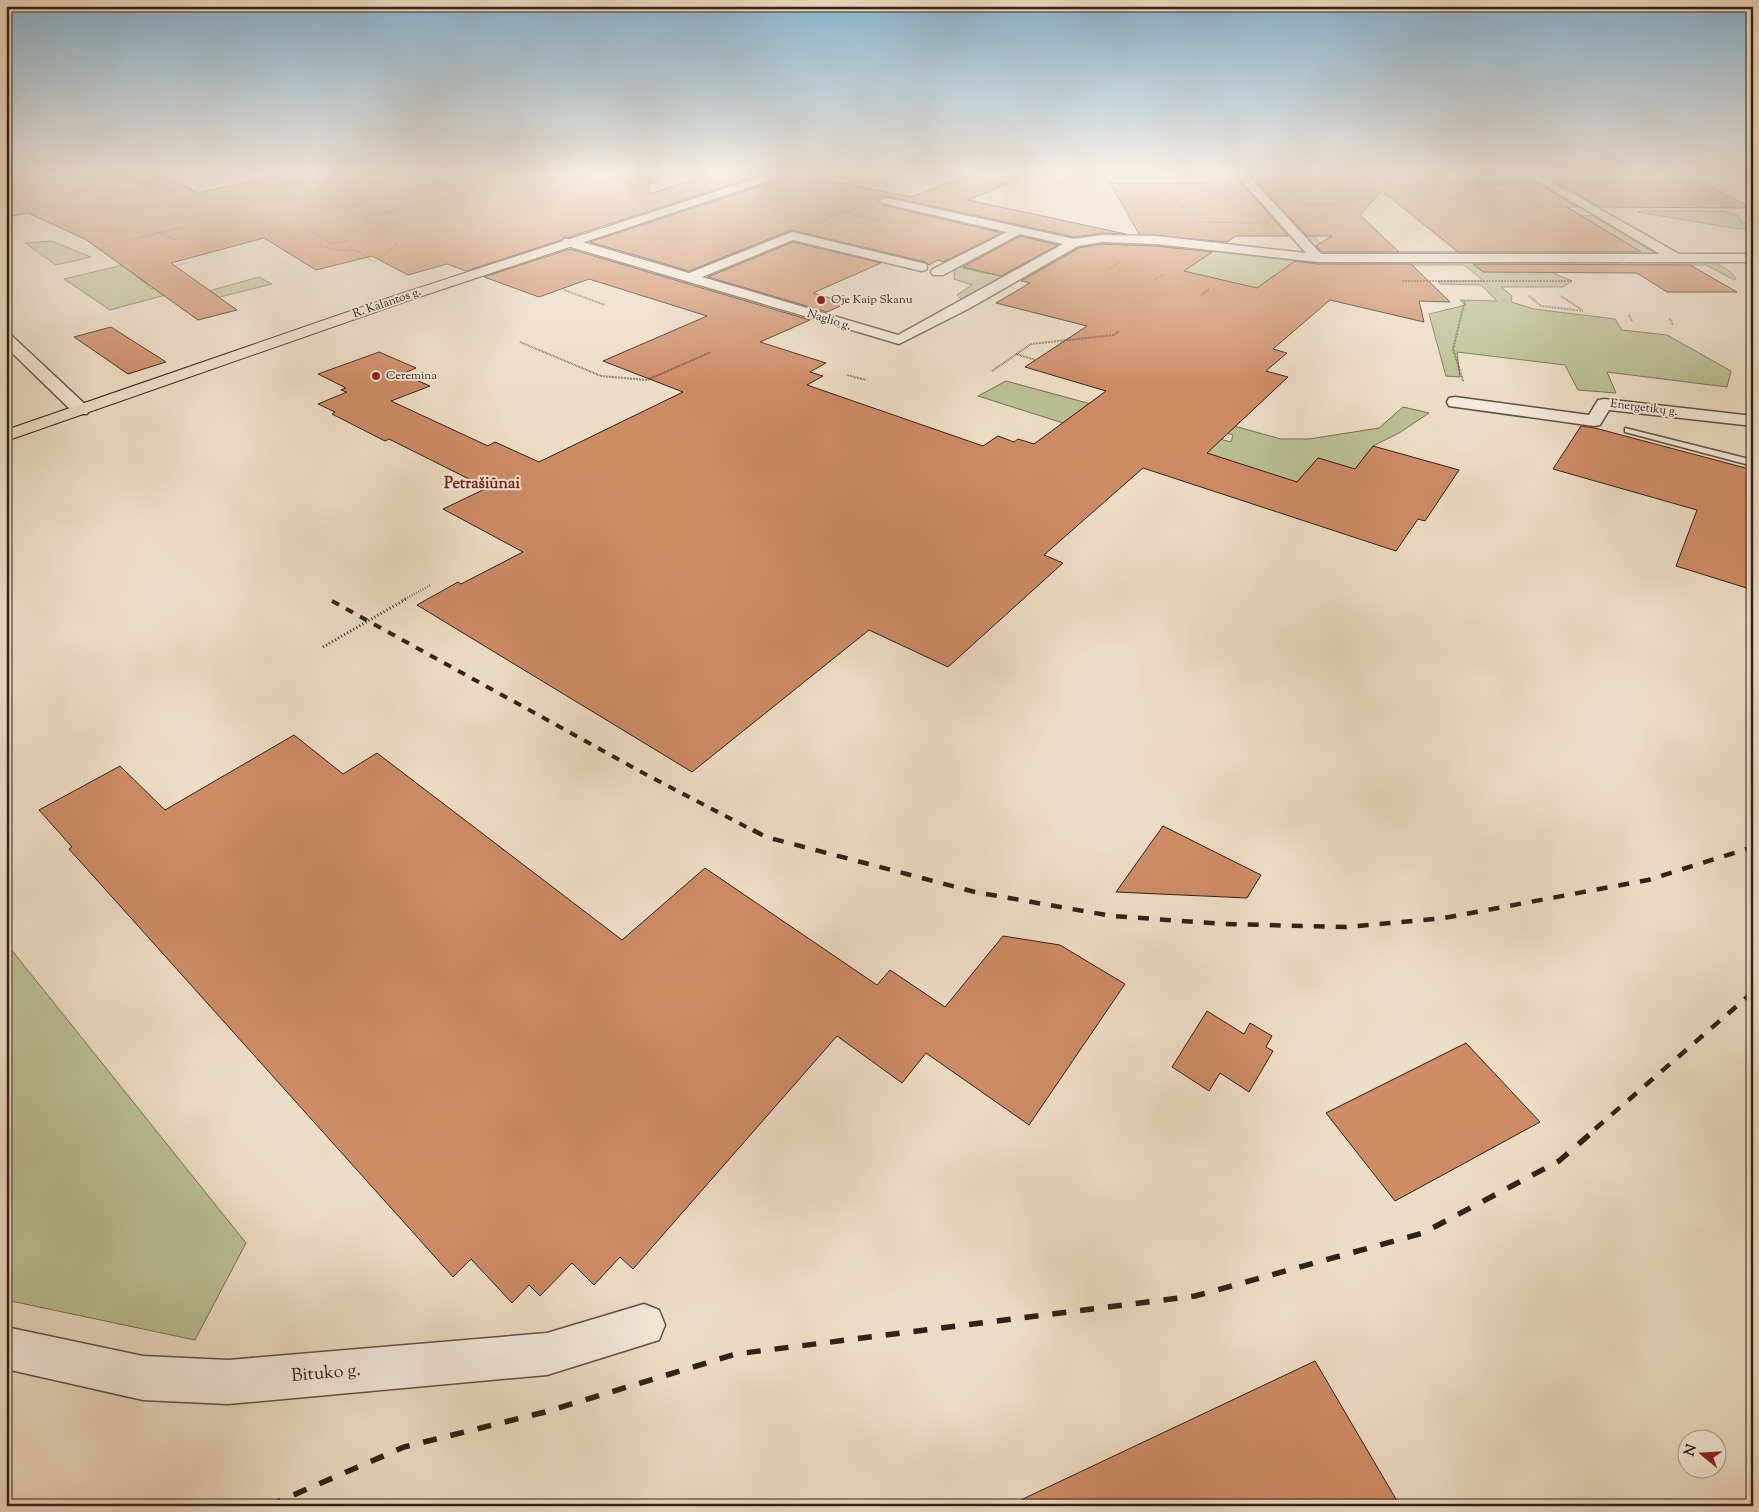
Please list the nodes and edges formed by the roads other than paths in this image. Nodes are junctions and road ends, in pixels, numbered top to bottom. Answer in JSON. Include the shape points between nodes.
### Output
{"nodes":[{"id":1,"x":568,"y":242,"type":"joint"},
{"id":2,"x":778,"y":242,"type":"edge"},
{"id":3,"x":815,"y":242,"type":"edge"},
{"id":4,"x":997,"y":242,"type":"edge"},
{"id":5,"x":1067,"y":242,"type":"edge"},
{"id":6,"x":1080,"y":242,"type":"edge"},
{"id":7,"x":1189,"y":242,"type":"edge"},
{"id":8,"x":1303,"y":242,"type":"edge"},
{"id":9,"x":1648,"y":242,"type":"edge"},
{"id":10,"x":1074,"y":243,"type":"junction"},
{"id":11,"x":1318,"y":258,"type":"junction"},
{"id":12,"x":1676,"y":258,"type":"junction"},
{"id":13,"x":1753,"y":258,"type":"edge"},
{"id":14,"x":921,"y":267,"type":"dead end"},
{"id":15,"x":938,"y":272,"type":"dead end"},
{"id":16,"x":689,"y":278,"type":"junction"},
{"id":17,"x":6,"y":338,"type":"edge"},
{"id":18,"x":1462,"y":403,"type":"road end"},
{"id":19,"x":81,"y":410,"type":"junction"},
{"id":20,"x":1753,"y":421,"type":"edge"},
{"id":21,"x":1628,"y":430,"type":"dead end"},
{"id":22,"x":6,"y":436,"type":"edge"},
{"id":23,"x":1753,"y":463,"type":"edge"},
{"id":24,"x":644,"y":1325,"type":"dead end"},
{"id":25,"x":6,"y":1348,"type":"edge"}],
"edges":[{"from":1,"to":16,"type":"street","name":"Naglio g."},
{"from":1,"to":19,"type":"main road","name":"R. Kalantos g."},
{"from":2,"to":16,"type":"street"},
{"from":3,"to":14,"type":"street"},
{"from":4,"to":15,"type":"street"},
{"from":5,"to":10,"type":"street"},
{"from":6,"to":10,"type":"street"},
{"from":7,"to":11,"type":"street"},
{"from":8,"to":11,"type":"street"},
{"from":9,"to":12,"type":"street"},
{"from":10,"to":16,"type":"street","name":"Naglio g.","via":[[899,340]]},
{"from":11,"to":12,"type":"street"},
{"from":12,"to":13,"type":"street"},
{"from":17,"to":19,"type":"street"},
{"from":18,"to":20,"type":"street","name":"Energetikų g.","via":[[1594,421],[1604,404]]},
{"from":19,"to":22,"type":"main road","name":"R. Kalantos g."},
{"from":21,"to":23,"type":"lane"},
{"from":24,"to":25,"type":"street","name":"Bituko g.","via":[[547,1354],[228,1382],[142,1378]]}]}
